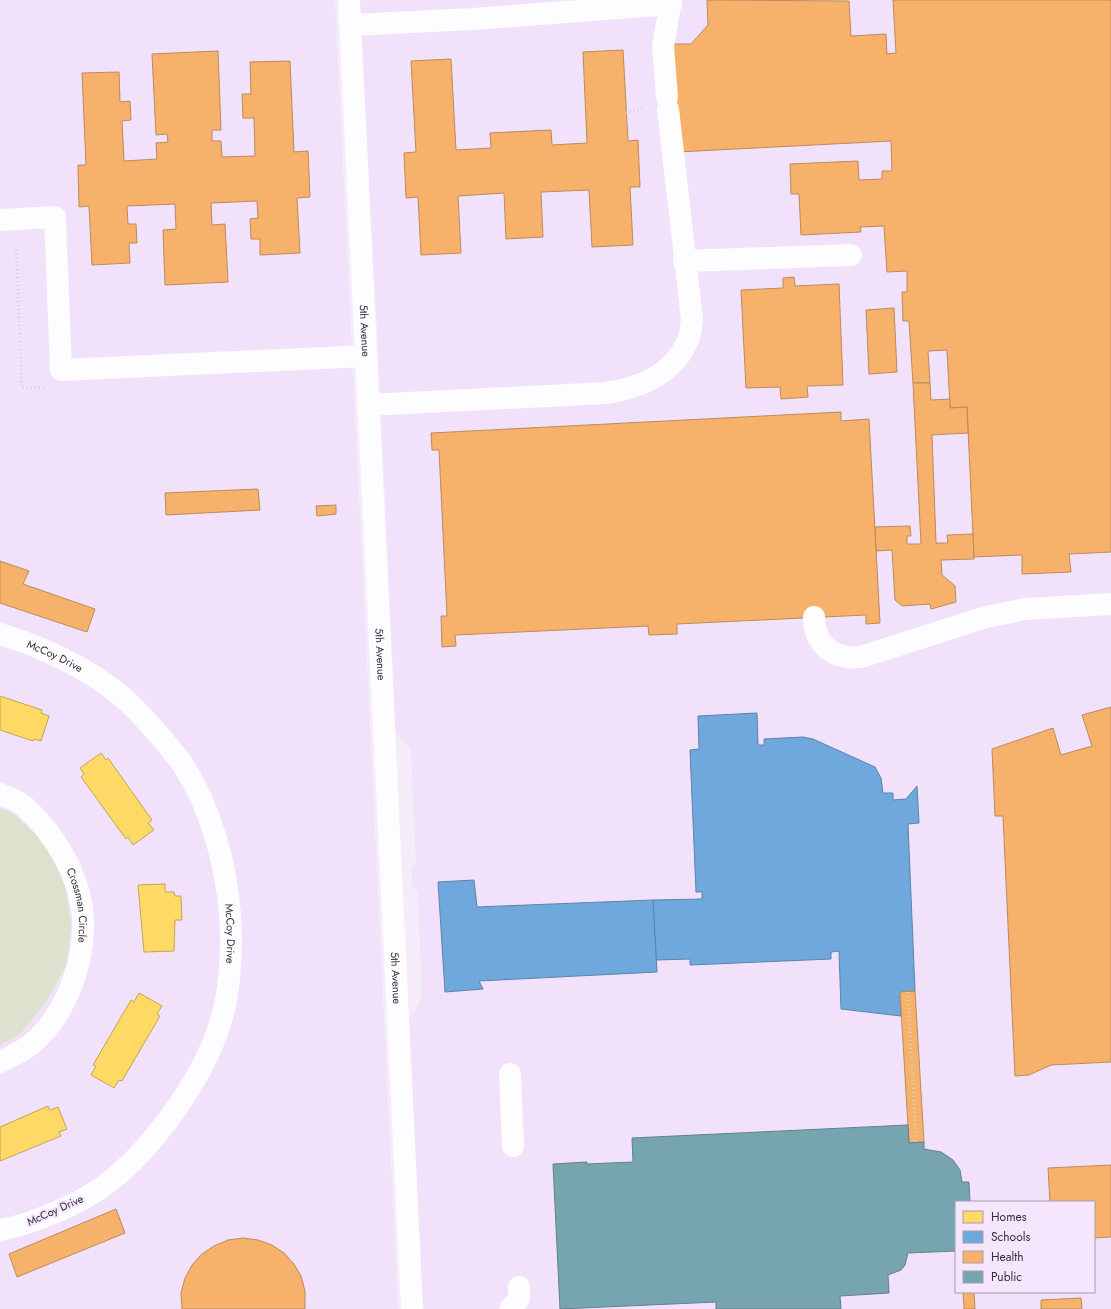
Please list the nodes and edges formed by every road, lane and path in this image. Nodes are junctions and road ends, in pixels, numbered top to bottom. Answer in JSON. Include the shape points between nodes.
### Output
{"nodes":[{"id":1,"x":349,"y":0,"type":"edge"},
{"id":2,"x":671,"y":2,"type":"edge"},
{"id":3,"x":350,"y":25,"type":"junction"},
{"id":4,"x":0,"y":220,"type":"edge"},
{"id":5,"x":851,"y":255,"type":"dead end"},
{"id":6,"x":684,"y":261,"type":"junction"},
{"id":7,"x":366,"y":356,"type":"junction"},
{"id":8,"x":368,"y":405,"type":"junction"},
{"id":9,"x":1111,"y":604,"type":"edge"},
{"id":10,"x":814,"y":617,"type":"dead end"},
{"id":11,"x":0,"y":634,"type":"edge"},
{"id":12,"x":0,"y":794,"type":"edge"},
{"id":13,"x":908,"y":992,"type":"dead end"},
{"id":14,"x":0,"y":1062,"type":"edge"},
{"id":15,"x":510,"y":1074,"type":"dead end"},
{"id":16,"x":916,"y":1143,"type":"dead end"},
{"id":17,"x":513,"y":1146,"type":"dead end"},
{"id":18,"x":0,"y":1230,"type":"edge"},
{"id":19,"x":519,"y":1287,"type":"dead end"},
{"id":20,"x":412,"y":1309,"type":"edge"},
{"id":21,"x":510,"y":1309,"type":"edge"}],
"edges":[{"from":1,"to":3,"type":"street","name":"5th Avenue"},
{"from":2,"to":3,"type":"street","via":[[473,19]]},
{"from":2,"to":6,"type":"street","via":[[663,46]]},
{"from":3,"to":7,"type":"street","name":"5th Avenue"},
{"from":4,"to":7,"type":"street","via":[[55,217],[61,370]]},
{"from":5,"to":6,"type":"street"},
{"from":6,"to":8,"type":"street","via":[[692,319],[688,339],[677,358],[664,372],[646,383],[628,390],[605,393]]},
{"from":7,"to":8,"type":"street","name":"5th Avenue"},
{"from":8,"to":20,"type":"street","name":"5th Avenue"},
{"from":9,"to":10,"type":"street","via":[[1006,612],[861,657],[850,658],[830,652],[822,645],[814,625]]},
{"from":11,"to":18,"type":"street","name":"McCoy Drive","via":[[50,652],[120,695],[183,764],[218,845],[227,886],[231,931],[231,966],[225,1005],[212,1044],[171,1117],[141,1154],[104,1186],[63,1209],[16,1227]]},
{"from":12,"to":14,"type":"street","name":"Crossman Circle","via":[[23,805],[45,828],[62,852],[77,887],[83,919],[75,981],[61,1007],[46,1029],[29,1046]]},
{"from":13,"to":16,"type":"path"},
{"from":15,"to":17,"type":"street"},
{"from":19,"to":21,"type":"street","via":[[519,1299]]}]}
